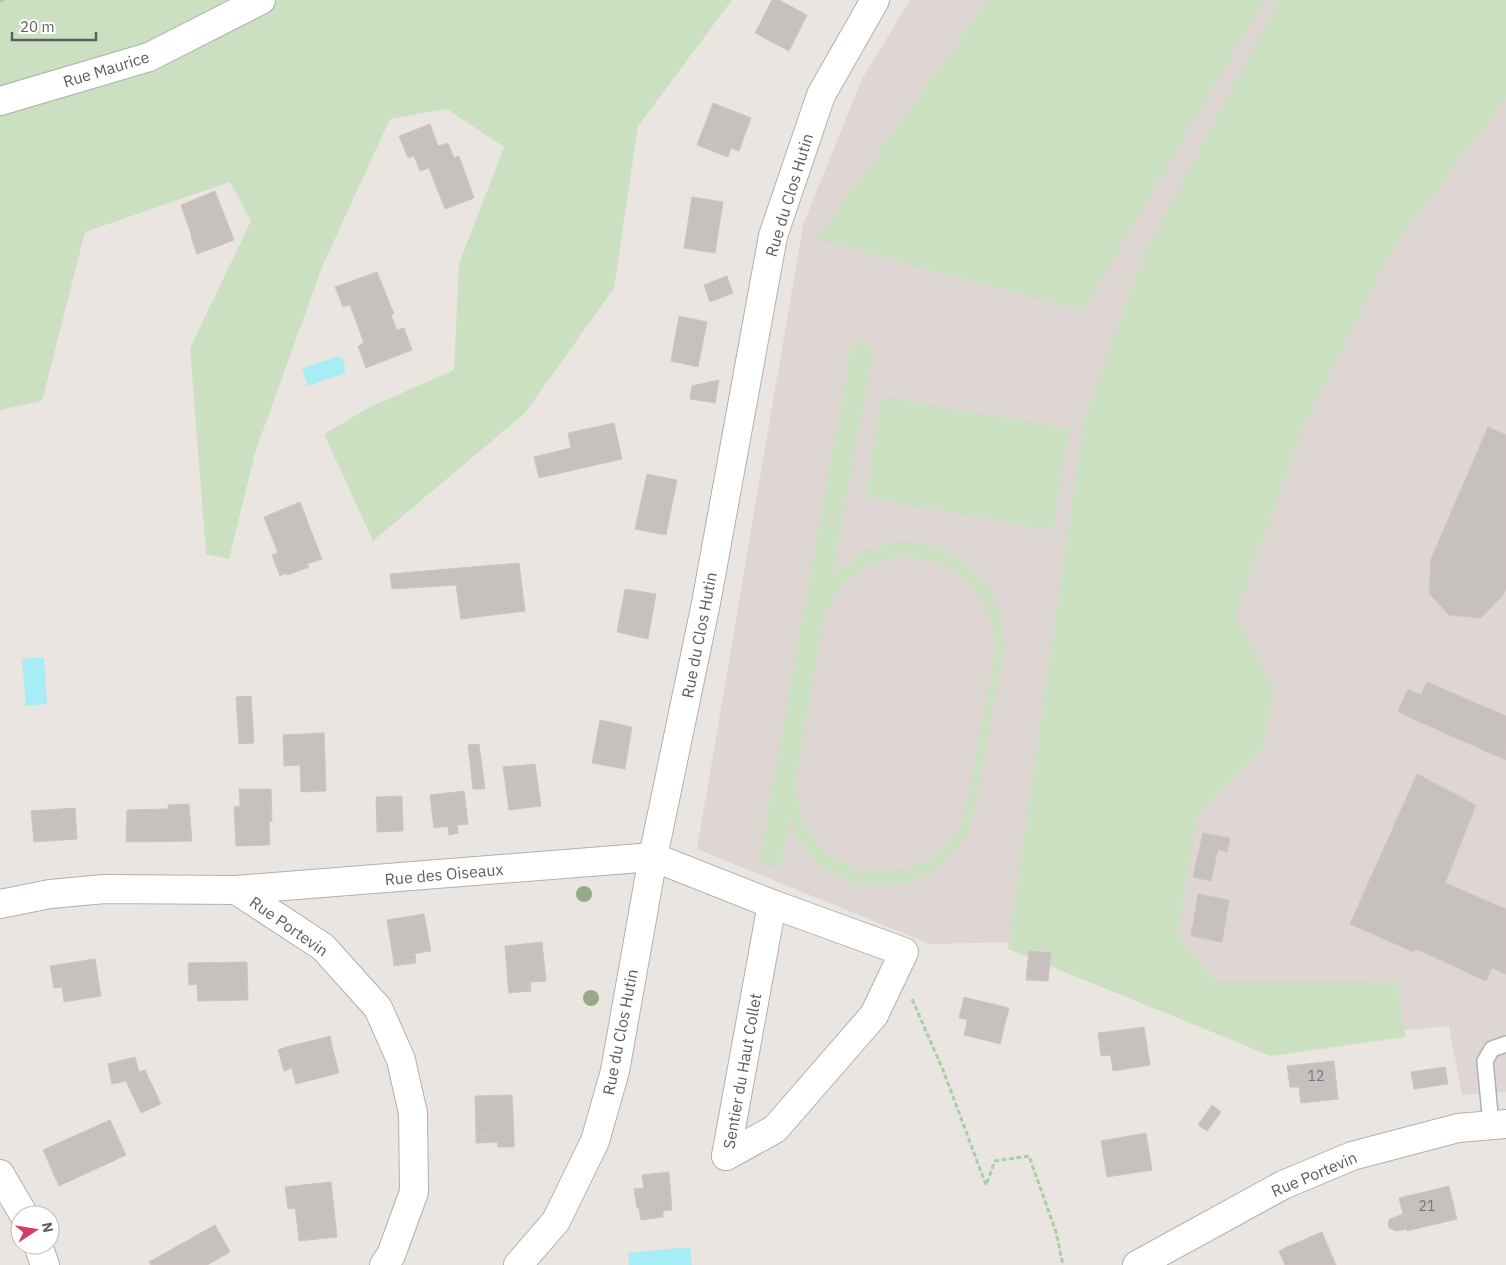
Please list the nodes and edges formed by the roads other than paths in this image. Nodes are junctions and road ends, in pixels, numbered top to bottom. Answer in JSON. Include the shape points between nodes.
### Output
{"nodes":[{"id":1,"x":261,"y":0,"type":"edge"},
{"id":2,"x":875,"y":0,"type":"edge"},
{"id":3,"x":0,"y":101,"type":"edge"},
{"id":4,"x":653,"y":857,"type":"junction"},
{"id":5,"x":236,"y":890,"type":"junction"},
{"id":6,"x":0,"y":904,"type":"edge"},
{"id":7,"x":772,"y":904,"type":"junction"},
{"id":8,"x":1506,"y":1044,"type":"edge"},
{"id":9,"x":1498,"y":1124,"type":"edge"},
{"id":10,"x":0,"y":1174,"type":"edge"},
{"id":11,"x":18,"y":1205,"type":"edge"},
{"id":12,"x":384,"y":1265,"type":"edge"},
{"id":13,"x":518,"y":1265,"type":"edge"},
{"id":14,"x":1137,"y":1265,"type":"edge"}],
"edges":[{"from":1,"to":3,"type":"street","name":"Rue Maurice","via":[[149,58]]},
{"from":2,"to":4,"type":"street","name":"Rue du Clos Hutin","via":[[821,95],[773,236],[706,603]]},
{"from":4,"to":5,"type":"street","name":"Rue des Oiseaux"},
{"from":4,"to":7,"type":"street"},
{"from":4,"to":13,"type":"street","name":"Rue du Clos Hutin","via":[[615,1071],[595,1141],[556,1221]]},
{"from":5,"to":6,"type":"street","name":"Rue Portevin","via":[[104,890],[50,894]]},
{"from":5,"to":12,"type":"street","name":"Rue Portevin","via":[[323,947],[378,1008],[401,1060],[413,1113],[414,1192],[391,1255]]},
{"from":7,"to":7,"type":"street","name":"Sentier du Haut Collet","via":[[904,952],[874,1015],[775,1129],[726,1156]]},
{"from":8,"to":9,"type":"lane","via":[[1492,1049],[1484,1062]]},
{"from":9,"to":14,"type":"street","name":"Rue Portevin","via":[[1458,1128],[1352,1156],[1283,1185]]},
{"from":10,"to":11,"type":"street"}]}
